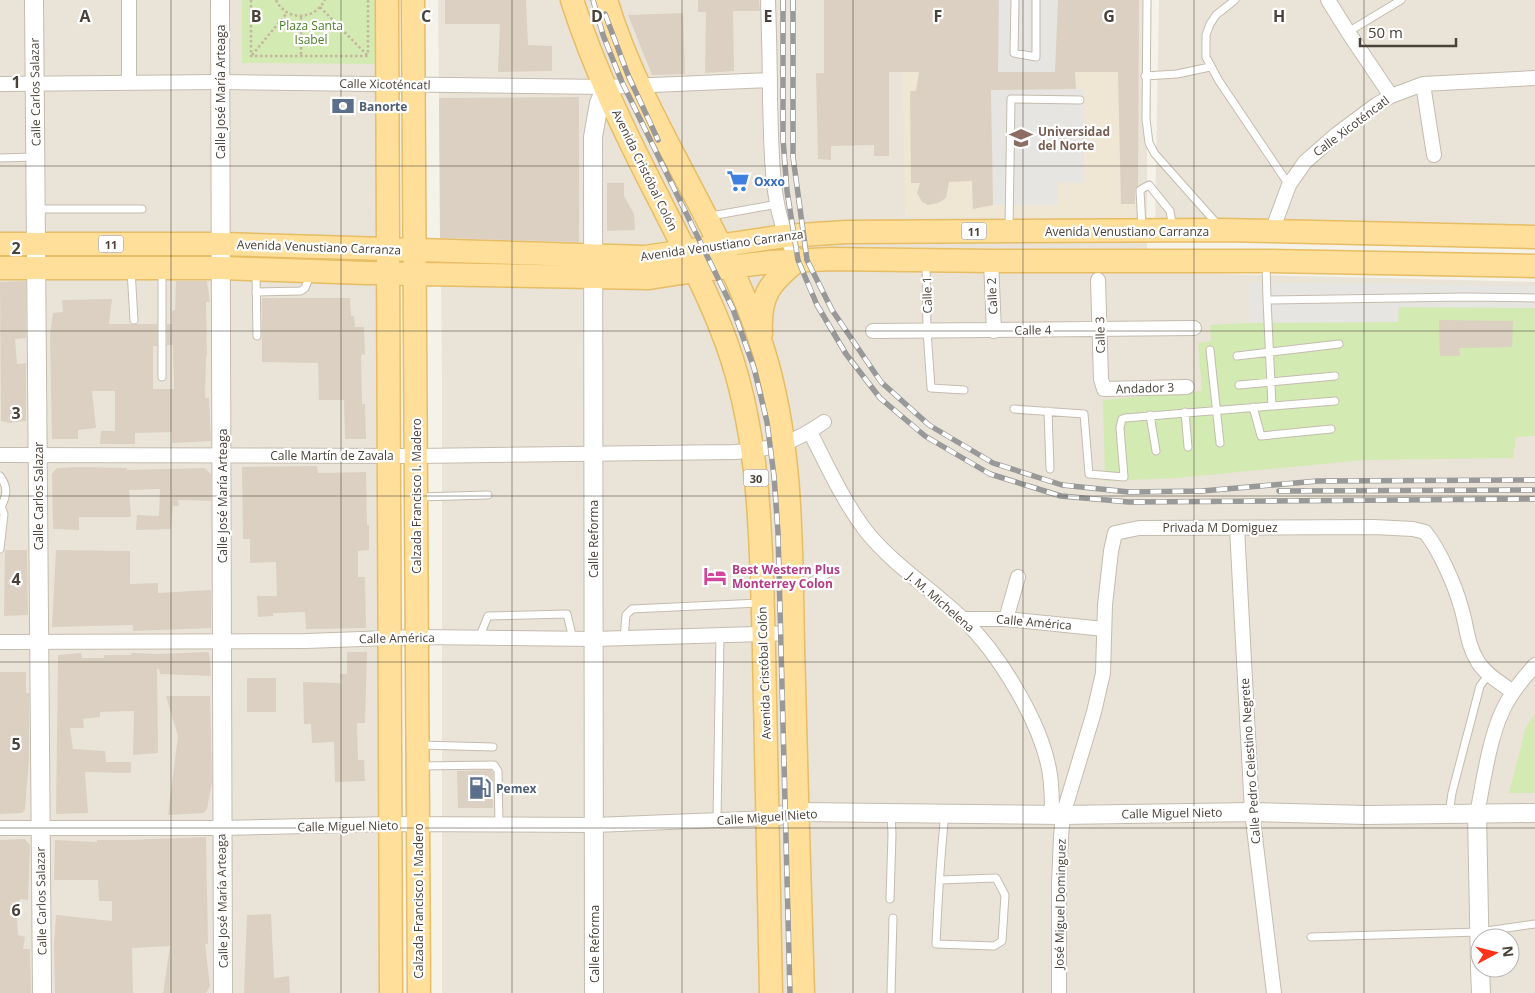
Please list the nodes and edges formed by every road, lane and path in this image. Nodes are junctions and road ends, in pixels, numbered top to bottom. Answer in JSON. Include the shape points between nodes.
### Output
{"nodes":[{"id":1,"x":34,"y":0,"type":"edge"},
{"id":2,"x":129,"y":0,"type":"edge"},
{"id":3,"x":220,"y":0,"type":"edge"},
{"id":4,"x":251,"y":0,"type":"edge"},
{"id":5,"x":276,"y":0,"type":"edge"},
{"id":6,"x":325,"y":0,"type":"edge"},
{"id":7,"x":368,"y":0,"type":"edge"},
{"id":8,"x":387,"y":0,"type":"edge"},
{"id":9,"x":413,"y":0,"type":"edge"},
{"id":10,"x":572,"y":0,"type":"edge"},
{"id":11,"x":606,"y":0,"type":"edge"},
{"id":12,"x":768,"y":0,"type":"edge"},
{"id":13,"x":1015,"y":0,"type":"edge"},
{"id":14,"x":1036,"y":0,"type":"edge"},
{"id":15,"x":1147,"y":0,"type":"edge"},
{"id":16,"x":1235,"y":0,"type":"edge"},
{"id":17,"x":1328,"y":0,"type":"edge"},
{"id":18,"x":1401,"y":0,"type":"edge"},
{"id":19,"x":320,"y":7,"type":"junction"},
{"id":20,"x":287,"y":13,"type":"junction"},
{"id":21,"x":301,"y":17,"type":"junction"},
{"id":22,"x":1348,"y":32,"type":"junction"},
{"id":23,"x":251,"y":56,"type":"junction"},
{"id":24,"x":301,"y":56,"type":"junction"},
{"id":25,"x":368,"y":56,"type":"junction"},
{"id":26,"x":1210,"y":67,"type":"junction"},
{"id":27,"x":1145,"y":76,"type":"junction"},
{"id":28,"x":1535,"y":78,"type":"edge"},
{"id":29,"x":770,"y":80,"type":"junction"},
{"id":30,"x":220,"y":82,"type":"junction"},
{"id":31,"x":34,"y":83,"type":"junction"},
{"id":32,"x":129,"y":83,"type":"junction"},
{"id":33,"x":0,"y":84,"type":"edge"},
{"id":34,"x":387,"y":84,"type":"junction"},
{"id":35,"x":414,"y":84,"type":"junction"},
{"id":36,"x":1423,"y":84,"type":"junction"},
{"id":37,"x":639,"y":86,"type":"junction"},
{"id":38,"x":606,"y":87,"type":"junction"},
{"id":39,"x":1391,"y":96,"type":"junction"},
{"id":40,"x":1080,"y":100,"type":"dead end"},
{"id":41,"x":1434,"y":155,"type":"dead end"},
{"id":42,"x":35,"y":157,"type":"junction"},
{"id":43,"x":0,"y":158,"type":"edge"},
{"id":44,"x":1289,"y":185,"type":"junction"},
{"id":45,"x":778,"y":204,"type":"junction"},
{"id":46,"x":36,"y":209,"type":"junction"},
{"id":47,"x":142,"y":209,"type":"dead end"},
{"id":48,"x":705,"y":217,"type":"junction"},
{"id":49,"x":1142,"y":230,"type":"junction"},
{"id":50,"x":1174,"y":230,"type":"junction"},
{"id":51,"x":1222,"y":230,"type":"junction"},
{"id":52,"x":1010,"y":231,"type":"junction"},
{"id":53,"x":1272,"y":231,"type":"junction"},
{"id":54,"x":785,"y":236,"type":"junction"},
{"id":55,"x":1535,"y":237,"type":"edge"},
{"id":56,"x":0,"y":244,"type":"edge"},
{"id":57,"x":36,"y":244,"type":"junction"},
{"id":58,"x":221,"y":244,"type":"junction"},
{"id":59,"x":720,"y":246,"type":"junction"},
{"id":60,"x":388,"y":249,"type":"junction"},
{"id":61,"x":415,"y":250,"type":"junction"},
{"id":62,"x":685,"y":250,"type":"junction"},
{"id":63,"x":798,"y":260,"type":"junction"},
{"id":64,"x":926,"y":260,"type":"junction"},
{"id":65,"x":990,"y":261,"type":"junction"},
{"id":66,"x":1266,"y":261,"type":"junction"},
{"id":67,"x":594,"y":266,"type":"junction"},
{"id":68,"x":1535,"y":266,"type":"edge"},
{"id":69,"x":37,"y":267,"type":"junction"},
{"id":70,"x":730,"y":267,"type":"junction"},
{"id":71,"x":0,"y":268,"type":"edge"},
{"id":72,"x":131,"y":268,"type":"junction"},
{"id":73,"x":162,"y":268,"type":"junction"},
{"id":74,"x":221,"y":268,"type":"junction"},
{"id":75,"x":256,"y":269,"type":"junction"},
{"id":76,"x":695,"y":270,"type":"junction"},
{"id":77,"x":312,"y":271,"type":"junction"},
{"id":78,"x":388,"y":273,"type":"junction"},
{"id":79,"x":415,"y":274,"type":"junction"},
{"id":80,"x":1098,"y":280,"type":"dead end"},
{"id":81,"x":256,"y":292,"type":"junction"},
{"id":82,"x":1535,"y":298,"type":"edge"},
{"id":83,"x":1267,"y":300,"type":"junction"},
{"id":84,"x":134,"y":320,"type":"dead end"},
{"id":85,"x":1194,"y":328,"type":"dead end"},
{"id":86,"x":927,"y":330,"type":"junction"},
{"id":87,"x":1100,"y":330,"type":"junction"},
{"id":88,"x":873,"y":331,"type":"dead end"},
{"id":89,"x":994,"y":331,"type":"junction"},
{"id":90,"x":257,"y":336,"type":"dead end"},
{"id":91,"x":1339,"y":344,"type":"dead end"},
{"id":92,"x":763,"y":350,"type":"junction"},
{"id":93,"x":1210,"y":350,"type":"dead end"},
{"id":94,"x":1270,"y":352,"type":"junction"},
{"id":95,"x":1237,"y":356,"type":"dead end"},
{"id":96,"x":1335,"y":376,"type":"dead end"},
{"id":97,"x":162,"y":377,"type":"dead end"},
{"id":98,"x":1271,"y":381,"type":"junction"},
{"id":99,"x":1239,"y":385,"type":"dead end"},
{"id":100,"x":1187,"y":387,"type":"dead end"},
{"id":101,"x":1104,"y":389,"type":"joint"},
{"id":102,"x":964,"y":390,"type":"dead end"},
{"id":103,"x":1335,"y":401,"type":"dead end"},
{"id":104,"x":1272,"y":406,"type":"junction"},
{"id":105,"x":1253,"y":407,"type":"junction"},
{"id":106,"x":1014,"y":409,"type":"dead end"},
{"id":107,"x":1218,"y":409,"type":"junction"},
{"id":108,"x":1048,"y":411,"type":"junction"},
{"id":109,"x":1185,"y":412,"type":"junction"},
{"id":110,"x":1150,"y":415,"type":"junction"},
{"id":111,"x":824,"y":422,"type":"dead end"},
{"id":112,"x":1332,"y":429,"type":"dead end"},
{"id":113,"x":810,"y":432,"type":"junction"},
{"id":114,"x":1220,"y":443,"type":"dead end"},
{"id":115,"x":783,"y":445,"type":"junction"},
{"id":116,"x":1188,"y":446,"type":"dead end"},
{"id":117,"x":753,"y":450,"type":"junction"},
{"id":118,"x":1156,"y":452,"type":"dead end"},
{"id":119,"x":593,"y":454,"type":"junction"},
{"id":120,"x":0,"y":455,"type":"edge"},
{"id":121,"x":38,"y":455,"type":"junction"},
{"id":122,"x":389,"y":455,"type":"junction"},
{"id":123,"x":222,"y":456,"type":"junction"},
{"id":124,"x":416,"y":456,"type":"junction"},
{"id":125,"x":1050,"y":469,"type":"dead end"},
{"id":126,"x":0,"y":476,"type":"edge"},
{"id":127,"x":488,"y":495,"type":"dead end"},
{"id":128,"x":416,"y":497,"type":"junction"},
{"id":129,"x":1,"y":505,"type":"edge"},
{"id":130,"x":1237,"y":528,"type":"junction"},
{"id":131,"x":0,"y":549,"type":"edge"},
{"id":132,"x":836,"y":570,"type":"dead end"},
{"id":133,"x":1018,"y":577,"type":"dead end"},
{"id":134,"x":793,"y":590,"type":"junction"},
{"id":135,"x":762,"y":603,"type":"junction"},
{"id":136,"x":963,"y":619,"type":"junction"},
{"id":137,"x":1006,"y":619,"type":"junction"},
{"id":138,"x":1104,"y":629,"type":"junction"},
{"id":139,"x":793,"y":633,"type":"junction"},
{"id":140,"x":763,"y":634,"type":"junction"},
{"id":141,"x":720,"y":636,"type":"junction"},
{"id":142,"x":416,"y":637,"type":"junction"},
{"id":143,"x":390,"y":638,"type":"junction"},
{"id":144,"x":478,"y":638,"type":"junction"},
{"id":145,"x":624,"y":638,"type":"junction"},
{"id":146,"x":574,"y":639,"type":"junction"},
{"id":147,"x":594,"y":639,"type":"junction"},
{"id":148,"x":39,"y":641,"type":"junction"},
{"id":149,"x":221,"y":641,"type":"junction"},
{"id":150,"x":0,"y":642,"type":"edge"},
{"id":151,"x":1535,"y":665,"type":"edge"},
{"id":152,"x":1489,"y":674,"type":"junction"},
{"id":153,"x":1513,"y":692,"type":"junction"},
{"id":154,"x":493,"y":746,"type":"dead end"},
{"id":155,"x":417,"y":756,"type":"junction"},
{"id":156,"x":798,"y":812,"type":"junction"},
{"id":157,"x":1252,"y":812,"type":"junction"},
{"id":158,"x":891,"y":813,"type":"junction"},
{"id":159,"x":1535,"y":813,"type":"edge"},
{"id":160,"x":945,"y":814,"type":"junction"},
{"id":161,"x":1450,"y":814,"type":"junction"},
{"id":162,"x":1477,"y":814,"type":"junction"},
{"id":163,"x":1058,"y":815,"type":"junction"},
{"id":164,"x":768,"y":818,"type":"junction"},
{"id":165,"x":717,"y":820,"type":"junction"},
{"id":166,"x":390,"y":824,"type":"junction"},
{"id":167,"x":594,"y":825,"type":"junction"},
{"id":168,"x":418,"y":826,"type":"junction"},
{"id":169,"x":499,"y":826,"type":"junction"},
{"id":170,"x":0,"y":828,"type":"edge"},
{"id":171,"x":40,"y":828,"type":"junction"},
{"id":172,"x":222,"y":828,"type":"junction"},
{"id":173,"x":940,"y":880,"type":"junction"},
{"id":174,"x":890,"y":899,"type":"dead end"},
{"id":175,"x":893,"y":918,"type":"dead end"},
{"id":176,"x":1535,"y":924,"type":"edge"},
{"id":177,"x":1479,"y":928,"type":"edge"},
{"id":178,"x":1507,"y":928,"type":"edge"},
{"id":179,"x":1470,"y":932,"type":"edge"},
{"id":180,"x":1312,"y":937,"type":"dead end"},
{"id":181,"x":1480,"y":978,"type":"edge"},
{"id":182,"x":42,"y":993,"type":"edge"},
{"id":183,"x":223,"y":993,"type":"edge"},
{"id":184,"x":391,"y":993,"type":"edge"},
{"id":185,"x":418,"y":993,"type":"edge"},
{"id":186,"x":594,"y":993,"type":"edge"},
{"id":187,"x":771,"y":993,"type":"edge"},
{"id":188,"x":803,"y":993,"type":"edge"},
{"id":189,"x":890,"y":993,"type":"edge"},
{"id":190,"x":1059,"y":993,"type":"edge"},
{"id":191,"x":1274,"y":993,"type":"edge"},
{"id":192,"x":1481,"y":993,"type":"edge"}],
"edges":[{"from":1,"to":31,"type":"street","name":"Calle Carlos Salazar"},
{"from":2,"to":32,"type":"street"},
{"from":3,"to":30,"type":"street","name":"Calle José María Arteaga"},
{"from":4,"to":23,"type":"path"},
{"from":5,"to":20,"type":"path"},
{"from":6,"to":19,"type":"path"},
{"from":7,"to":25,"type":"path"},
{"from":8,"to":34,"type":"main road"},
{"from":9,"to":35,"type":"main road","name":"Calzada Francisco I. Madero"},
{"from":10,"to":38,"type":"main road","name":"Avenida Cristóbal Colón","number":"30"},
{"from":11,"to":37,"type":"main road","number":"30"},
{"from":12,"to":29,"type":"street"},
{"from":13,"to":14,"type":"lane","via":[[1014,53],[1036,57]]},
{"from":15,"to":27,"type":"lane"},
{"from":16,"to":26,"type":"lane","via":[[1210,24],[1206,35],[1206,57]]},
{"from":17,"to":22,"type":"street"},
{"from":18,"to":22,"type":"lane"},
{"from":19,"to":21,"type":"path"},
{"from":19,"to":25,"type":"path"},
{"from":20,"to":21,"type":"path"},
{"from":20,"to":23,"type":"path"},
{"from":21,"to":24,"type":"path"},
{"from":22,"to":39,"type":"street"},
{"from":23,"to":24,"type":"path"},
{"from":24,"to":25,"type":"path"},
{"from":26,"to":27,"type":"lane"},
{"from":26,"to":44,"type":"lane"},
{"from":27,"to":51,"type":"lane","via":[[1147,135],[1152,148]]},
{"from":28,"to":36,"type":"street","name":"Calle Xicoténcatl"},
{"from":29,"to":37,"type":"street","name":"Calle Xicoténcatl"},
{"from":29,"to":45,"type":"street","via":[[772,151]]},
{"from":30,"to":32,"type":"street","name":"Calle Xicoténcatl"},
{"from":30,"to":34,"type":"street","name":"Calle Xicoténcatl"},
{"from":30,"to":58,"type":"street","name":"Calle José María Arteaga"},
{"from":31,"to":32,"type":"street","name":"Calle Xicoténcatl"},
{"from":31,"to":33,"type":"street","name":"Calle Xicoténcatl"},
{"from":31,"to":42,"type":"street","name":"Calle Carlos Salazar"},
{"from":34,"to":35,"type":"street","name":"Calle Xicoténcatl"},
{"from":34,"to":60,"type":"main road"},
{"from":35,"to":38,"type":"street","name":"Calle Xicoténcatl"},
{"from":35,"to":61,"type":"main road","name":"Calzada Francisco I. Madero"},
{"from":36,"to":39,"type":"street","name":"Calle Xicoténcatl"},
{"from":36,"to":41,"type":"street"},
{"from":37,"to":38,"type":"street","name":"Calle Xicoténcatl"},
{"from":37,"to":48,"type":"main road","number":"30"},
{"from":38,"to":62,"type":"main road","name":"Avenida Cristóbal Colón","number":"30"},
{"from":38,"to":67,"type":"street","name":"Calle Reforma","via":[[599,103],[593,137]]},
{"from":39,"to":44,"type":"street","name":"Calle Xicoténcatl","via":[[1320,148],[1305,162]]},
{"from":40,"to":52,"type":"lane","via":[[1011,98]]},
{"from":42,"to":43,"type":"lane"},
{"from":42,"to":46,"type":"street","name":"Calle Carlos Salazar"},
{"from":44,"to":53,"type":"street","name":"Calle Xicoténcatl"},
{"from":45,"to":48,"type":"lane"},
{"from":45,"to":54,"type":"street"},
{"from":46,"to":47,"type":"lane"},
{"from":46,"to":57,"type":"street","name":"Calle Carlos Salazar"},
{"from":48,"to":59,"type":"main road","number":"30"},
{"from":49,"to":50,"type":"main road","name":"Avenida Venustiano Carranza","number":"11"},
{"from":49,"to":50,"type":"lane","via":[[1140,190],[1149,184],[1170,211]]},
{"from":49,"to":52,"type":"main road","name":"Avenida Venustiano Carranza","number":"11"},
{"from":50,"to":51,"type":"main road","name":"Avenida Venustiano Carranza","number":"11"},
{"from":51,"to":53,"type":"main road","name":"Avenida Venustiano Carranza","number":"11"},
{"from":52,"to":54,"type":"main road","name":"Avenida Venustiano Carranza","number":"11","via":[[846,232]]},
{"from":53,"to":55,"type":"main road","name":"Avenida Venustiano Carranza","number":"11"},
{"from":54,"to":59,"type":"main road","name":"Avenida Venustiano Carranza","number":"11"},
{"from":54,"to":63,"type":"street"},
{"from":56,"to":57,"type":"main road","name":"Avenida Venustiano Carranza","number":"11"},
{"from":57,"to":58,"type":"main road","name":"Avenida Venustiano Carranza","number":"11"},
{"from":57,"to":69,"type":"street","name":"Calle Carlos Salazar"},
{"from":58,"to":60,"type":"main road","name":"Avenida Venustiano Carranza","number":"11"},
{"from":58,"to":74,"type":"street","name":"Calle José María Arteaga"},
{"from":59,"to":62,"type":"main road","name":"Avenida Venustiano Carranza","number":"11"},
{"from":59,"to":70,"type":"main road","number":"30"},
{"from":60,"to":61,"type":"main road","name":"Avenida Venustiano Carranza","number":"11"},
{"from":60,"to":78,"type":"main road"},
{"from":61,"to":67,"type":"main road","name":"Avenida Venustiano Carranza","number":"11"},
{"from":61,"to":79,"type":"main road","name":"Calzada Francisco I. Madero"},
{"from":62,"to":67,"type":"main road","name":"Avenida Venustiano Carranza","number":"11"},
{"from":62,"to":76,"type":"main road","name":"Avenida Cristóbal Colón","number":"30"},
{"from":63,"to":64,"type":"main road","name":"Avenida Venustiano Carranza","number":"11"},
{"from":63,"to":70,"type":"main road","name":"Avenida Venustiano Carranza","number":"11"},
{"from":63,"to":92,"type":"main road","via":[[780,276],[765,297],[761,309]]},
{"from":64,"to":65,"type":"main road","name":"Avenida Venustiano Carranza","number":"11"},
{"from":64,"to":86,"type":"lane","name":"Calle 1"},
{"from":65,"to":66,"type":"main road","name":"Avenida Venustiano Carranza","number":"11"},
{"from":65,"to":89,"type":"street","name":"Calle 2"},
{"from":66,"to":68,"type":"main road","name":"Avenida Venustiano Carranza","number":"11"},
{"from":66,"to":83,"type":"lane"},
{"from":67,"to":76,"type":"main road","name":"Avenida Venustiano Carranza","number":"11","via":[[649,278]]},
{"from":67,"to":79,"type":"main road","name":"Avenida Venustiano Carranza","number":"11"},
{"from":67,"to":119,"type":"street","name":"Calle Reforma"},
{"from":69,"to":71,"type":"main road","name":"Avenida Venustiano Carranza","number":"11"},
{"from":69,"to":72,"type":"main road","name":"Avenida Venustiano Carranza","number":"11"},
{"from":69,"to":121,"type":"street","name":"Calle Carlos Salazar"},
{"from":70,"to":76,"type":"main road","name":"Avenida Venustiano Carranza","number":"11"},
{"from":70,"to":92,"type":"main road","number":"30"},
{"from":72,"to":73,"type":"main road","name":"Avenida Venustiano Carranza","number":"11"},
{"from":72,"to":84,"type":"lane"},
{"from":73,"to":74,"type":"main road","name":"Avenida Venustiano Carranza","number":"11"},
{"from":73,"to":97,"type":"lane"},
{"from":74,"to":75,"type":"main road","name":"Avenida Venustiano Carranza","number":"11"},
{"from":74,"to":123,"type":"street","name":"Calle José María Arteaga"},
{"from":75,"to":77,"type":"main road","name":"Avenida Venustiano Carranza","number":"11"},
{"from":75,"to":81,"type":"lane"},
{"from":76,"to":117,"type":"main road","name":"Avenida Cristóbal Colón","number":"30","via":[[732,358]]},
{"from":77,"to":78,"type":"main road","name":"Avenida Venustiano Carranza","number":"11"},
{"from":77,"to":81,"type":"lane","via":[[301,291]]},
{"from":78,"to":79,"type":"main road","name":"Avenida Venustiano Carranza","number":"11"},
{"from":78,"to":122,"type":"main road"},
{"from":79,"to":124,"type":"main road","name":"Calzada Francisco I. Madero"},
{"from":80,"to":87,"type":"street","name":"Calle 3"},
{"from":81,"to":90,"type":"lane"},
{"from":82,"to":83,"type":"lane"},
{"from":83,"to":94,"type":"lane"},
{"from":85,"to":87,"type":"street","name":"Calle 4"},
{"from":86,"to":88,"type":"street","name":"Calle 4"},
{"from":86,"to":89,"type":"street","name":"Calle 4"},
{"from":86,"to":102,"type":"lane","name":"Calle 1","via":[[931,388]]},
{"from":87,"to":89,"type":"street","name":"Calle 4"},
{"from":87,"to":101,"type":"street","name":"Calle 3"},
{"from":91,"to":94,"type":"lane"},
{"from":92,"to":115,"type":"main road","number":"30"},
{"from":93,"to":107,"type":"lane"},
{"from":94,"to":95,"type":"lane"},
{"from":94,"to":98,"type":"lane"},
{"from":96,"to":98,"type":"lane"},
{"from":98,"to":99,"type":"lane"},
{"from":98,"to":104,"type":"lane"},
{"from":100,"to":101,"type":"street","name":"Andador 3"},
{"from":103,"to":104,"type":"lane"},
{"from":104,"to":105,"type":"lane"},
{"from":105,"to":107,"type":"lane"},
{"from":105,"to":112,"type":"lane","via":[[1261,436]]},
{"from":106,"to":108,"type":"lane"},
{"from":107,"to":109,"type":"lane"},
{"from":107,"to":114,"type":"lane"},
{"from":108,"to":110,"type":"lane","via":[[1084,414],[1089,474],[1124,477],[1120,423],[1125,418]]},
{"from":108,"to":125,"type":"lane"},
{"from":109,"to":110,"type":"lane"},
{"from":109,"to":116,"type":"lane"},
{"from":110,"to":118,"type":"lane"},
{"from":111,"to":113,"type":"street","name":"Calle Martín de Zavala"},
{"from":113,"to":115,"type":"street","name":"Calle Martín de Zavala"},
{"from":113,"to":136,"type":"street","name":"J. M. Michelena","via":[[830,473],[866,530],[912,577]]},
{"from":115,"to":117,"type":"street","name":"Calle Martín de Zavala"},
{"from":115,"to":134,"type":"main road","number":"30"},
{"from":117,"to":119,"type":"street","name":"Calle Martín de Zavala"},
{"from":117,"to":135,"type":"main road","name":"Avenida Cristóbal Colón","number":"30"},
{"from":119,"to":124,"type":"street","name":"Calle Martín de Zavala"},
{"from":119,"to":147,"type":"street","name":"Calle Reforma"},
{"from":120,"to":121,"type":"street","name":"Calle Martín de Zavala"},
{"from":121,"to":123,"type":"street","name":"Calle Martín de Zavala"},
{"from":121,"to":148,"type":"street","name":"Calle Carlos Salazar"},
{"from":122,"to":123,"type":"street","name":"Calle Martín de Zavala"},
{"from":122,"to":124,"type":"street","name":"Calle Martín de Zavala"},
{"from":122,"to":143,"type":"main road"},
{"from":123,"to":149,"type":"street","name":"Calle José María Arteaga"},
{"from":124,"to":128,"type":"main road","name":"Calzada Francisco I. Madero"},
{"from":126,"to":129,"type":"lane","via":[[7,494]]},
{"from":127,"to":128,"type":"lane"},
{"from":128,"to":142,"type":"main road","name":"Calzada Francisco I. Madero"},
{"from":129,"to":131,"type":"lane","via":[[4,514]]},
{"from":130,"to":138,"type":"street","name":"Privada M Domiguez","via":[[1139,528],[1116,533],[1111,551]]},
{"from":130,"to":152,"type":"street","name":"Privada M Domiguez","via":[[1374,527],[1425,532],[1454,588],[1472,650]]},
{"from":130,"to":157,"type":"street","name":"Calle Pedro Celestino Negrete"},
{"from":132,"to":134,"type":"lane"},
{"from":133,"to":137,"type":"street"},
{"from":134,"to":139,"type":"main road","number":"30"},
{"from":135,"to":140,"type":"main road","name":"Avenida Cristóbal Colón","number":"30"},
{"from":135,"to":145,"type":"lane","via":[[632,609],[626,615]]},
{"from":136,"to":137,"type":"street","name":"Calle América"},
{"from":136,"to":163,"type":"street","name":"J. M. Michelena","via":[[995,656],[1031,720],[1043,747]]},
{"from":137,"to":138,"type":"street","name":"Calle América"},
{"from":138,"to":163,"type":"street","name":"Privada M Domiguez","via":[[1100,691]]},
{"from":139,"to":140,"type":"street","name":"Calle América"},
{"from":139,"to":156,"type":"main road","number":"30"},
{"from":140,"to":141,"type":"street","name":"Calle América"},
{"from":140,"to":164,"type":"main road","name":"Avenida Cristóbal Colón","number":"30"},
{"from":141,"to":145,"type":"street","name":"Calle América"},
{"from":141,"to":165,"type":"lane"},
{"from":142,"to":143,"type":"street","name":"Calle América"},
{"from":142,"to":144,"type":"street","name":"Calle América"},
{"from":142,"to":155,"type":"main road","name":"Calzada Francisco I. Madero"},
{"from":143,"to":149,"type":"street","name":"Calle América"},
{"from":143,"to":166,"type":"main road"},
{"from":144,"to":146,"type":"street","name":"Calle América"},
{"from":144,"to":146,"type":"lane","via":[[488,616],[566,614]]},
{"from":145,"to":147,"type":"street","name":"Calle América"},
{"from":146,"to":147,"type":"street","name":"Calle América"},
{"from":147,"to":167,"type":"street","name":"Calle Reforma"},
{"from":148,"to":149,"type":"street","name":"Calle América"},
{"from":148,"to":150,"type":"street","name":"Calle América"},
{"from":148,"to":171,"type":"street","name":"Calle Carlos Salazar"},
{"from":149,"to":172,"type":"street","name":"Calle José María Arteaga"},
{"from":151,"to":153,"type":"street"},
{"from":152,"to":153,"type":"street","name":"Privada M Domiguez"},
{"from":152,"to":161,"type":"lane","via":[[1480,686],[1452,793]]},
{"from":153,"to":162,"type":"street","via":[[1493,737]]},
{"from":154,"to":155,"type":"lane"},
{"from":155,"to":168,"type":"main road","name":"Calzada Francisco I. Madero"},
{"from":155,"to":169,"type":"lane","via":[[494,765],[498,770]]},
{"from":156,"to":158,"type":"street","name":"Calle Miguel Nieto"},
{"from":156,"to":164,"type":"street","name":"Calle Miguel Nieto"},
{"from":156,"to":188,"type":"main road","number":"30"},
{"from":157,"to":161,"type":"street","name":"Calle Miguel Nieto"},
{"from":157,"to":163,"type":"street","name":"Calle Miguel Nieto"},
{"from":157,"to":191,"type":"street","name":"Calle Pedro Celestino Negrete"},
{"from":158,"to":160,"type":"street","name":"Calle Miguel Nieto"},
{"from":158,"to":174,"type":"lane"},
{"from":159,"to":162,"type":"street","name":"Calle Miguel Nieto"},
{"from":160,"to":163,"type":"street","name":"Calle Miguel Nieto"},
{"from":160,"to":173,"type":"lane"},
{"from":161,"to":162,"type":"street","name":"Calle Miguel Nieto"},
{"from":162,"to":177,"type":"street"},
{"from":163,"to":190,"type":"street","name":"José Miguel Dominguez"},
{"from":164,"to":165,"type":"street","name":"Calle Miguel Nieto"},
{"from":164,"to":187,"type":"main road","name":"Avenida Cristóbal Colón","number":"30"},
{"from":165,"to":167,"type":"street","name":"Calle Miguel Nieto"},
{"from":166,"to":168,"type":"street","name":"Calle Miguel Nieto"},
{"from":166,"to":172,"type":"street","name":"Calle Miguel Nieto"},
{"from":166,"to":184,"type":"main road"},
{"from":167,"to":169,"type":"street","name":"Calle Miguel Nieto"},
{"from":167,"to":186,"type":"street","name":"Calle Reforma"},
{"from":168,"to":169,"type":"street","name":"Calle Miguel Nieto"},
{"from":168,"to":185,"type":"main road","name":"Calzada Francisco I. Madero"},
{"from":170,"to":171,"type":"street","name":"Calle Miguel Nieto"},
{"from":171,"to":172,"type":"street","name":"Calle Miguel Nieto"},
{"from":171,"to":182,"type":"street","name":"Calle Carlos Salazar"},
{"from":172,"to":183,"type":"street","name":"Calle José María Arteaga"},
{"from":173,"to":173,"type":"lane","via":[[996,878],[1005,896],[1002,940],[994,946],[936,944]]},
{"from":175,"to":189,"type":"lane"},
{"from":176,"to":178,"type":"lane"},
{"from":179,"to":180,"type":"lane"},
{"from":181,"to":192,"type":"street"}]}
